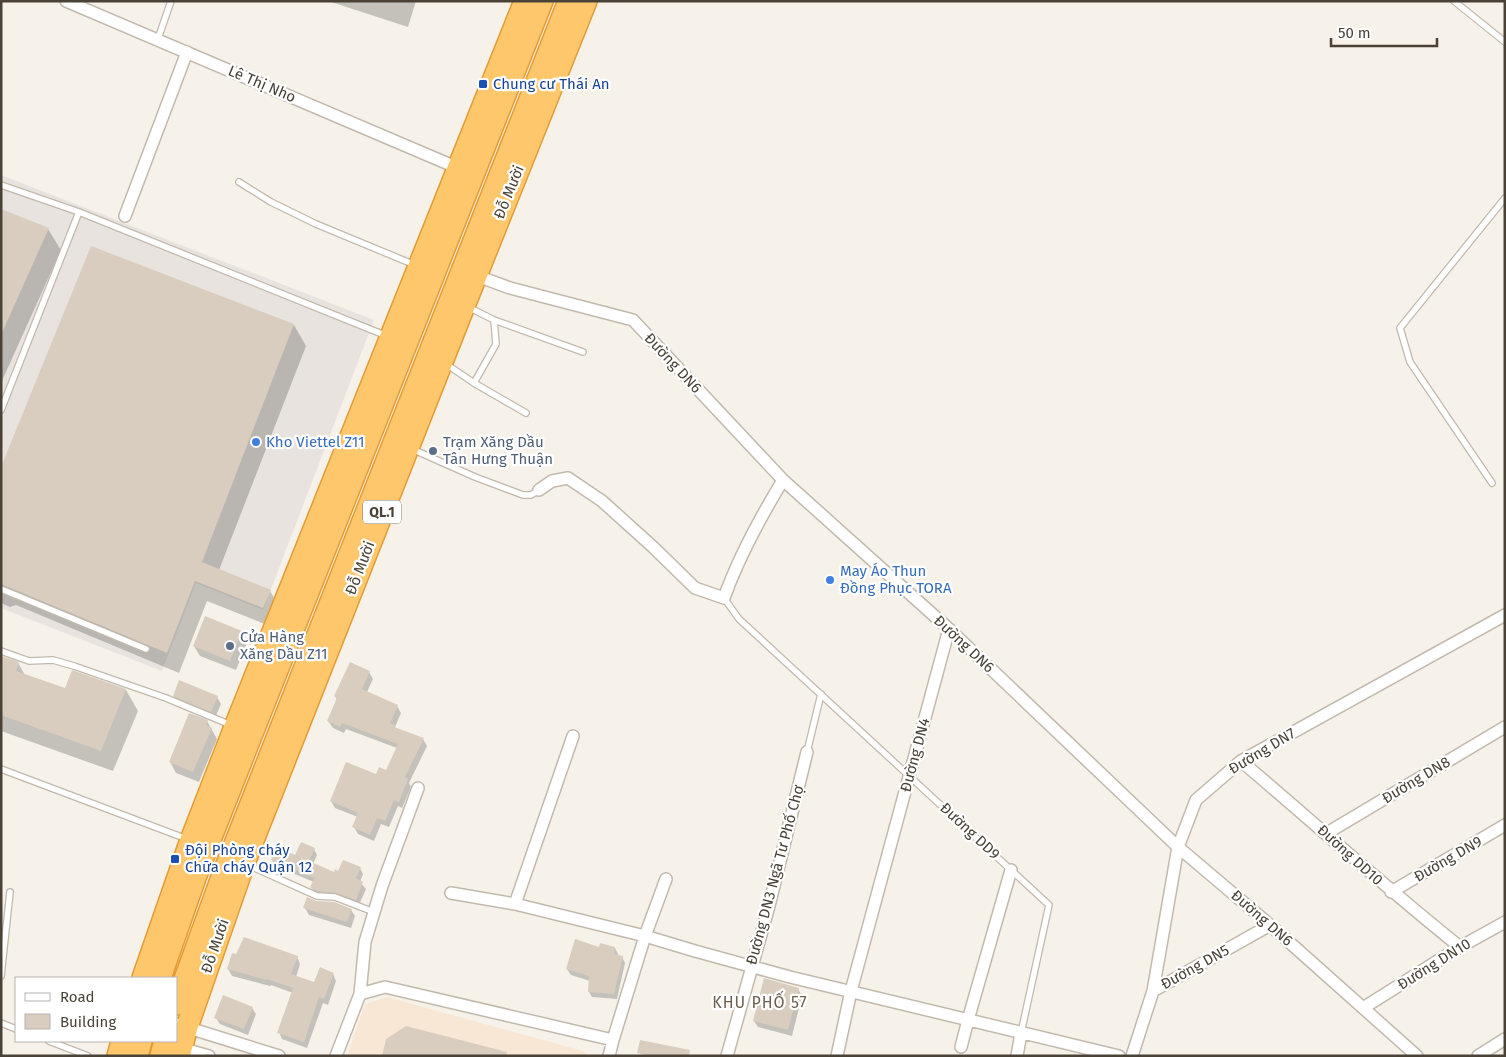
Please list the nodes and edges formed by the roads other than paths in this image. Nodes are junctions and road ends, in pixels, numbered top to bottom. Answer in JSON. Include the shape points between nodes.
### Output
{"nodes":[{"id":1,"x":66,"y":1,"type":"edge"},
{"id":2,"x":171,"y":1,"type":"edge"},
{"id":3,"x":525,"y":1,"type":"edge"},
{"id":4,"x":542,"y":1,"type":"edge"},
{"id":5,"x":569,"y":1,"type":"edge"},
{"id":6,"x":586,"y":1,"type":"edge"},
{"id":7,"x":1454,"y":1,"type":"edge"},
{"id":8,"x":158,"y":39,"type":"junction"},
{"id":9,"x":1505,"y":42,"type":"edge"},
{"id":10,"x":187,"y":52,"type":"junction"},
{"id":11,"x":465,"y":171,"type":"junction"},
{"id":12,"x":239,"y":182,"type":"dead end"},
{"id":13,"x":1,"y":185,"type":"edge"},
{"id":14,"x":1505,"y":198,"type":"edge"},
{"id":15,"x":79,"y":212,"type":"junction"},
{"id":16,"x":125,"y":216,"type":"dead end"},
{"id":17,"x":419,"y":267,"type":"junction"},
{"id":18,"x":469,"y":272,"type":"junction"},
{"id":19,"x":464,"y":306,"type":"junction"},
{"id":20,"x":494,"y":320,"type":"junction"},
{"id":21,"x":391,"y":338,"type":"junction"},
{"id":22,"x":583,"y":352,"type":"dead end"},
{"id":23,"x":442,"y":361,"type":"junction"},
{"id":24,"x":474,"y":383,"type":"junction"},
{"id":25,"x":1,"y":410,"type":"edge"},
{"id":26,"x":526,"y":414,"type":"dead end"},
{"id":27,"x":408,"y":447,"type":"junction"},
{"id":28,"x":783,"y":480,"type":"junction"},
{"id":29,"x":1492,"y":483,"type":"dead end"},
{"id":30,"x":539,"y":490,"type":"joint"},
{"id":31,"x":1,"y":589,"type":"edge"},
{"id":32,"x":724,"y":598,"type":"junction"},
{"id":33,"x":1505,"y":615,"type":"edge"},
{"id":34,"x":949,"y":629,"type":"junction"},
{"id":35,"x":146,"y":649,"type":"dead end"},
{"id":36,"x":1,"y":651,"type":"edge"},
{"id":37,"x":821,"y":694,"type":"junction"},
{"id":38,"x":236,"y":727,"type":"junction"},
{"id":39,"x":1505,"y":727,"type":"edge"},
{"id":40,"x":573,"y":736,"type":"dead end"},
{"id":41,"x":807,"y":752,"type":"joint"},
{"id":42,"x":1241,"y":761,"type":"junction"},
{"id":43,"x":1,"y":769,"type":"edge"},
{"id":44,"x":909,"y":775,"type":"junction"},
{"id":45,"x":418,"y":788,"type":"dead end"},
{"id":46,"x":1505,"y":825,"type":"edge"},
{"id":47,"x":1327,"y":833,"type":"junction"},
{"id":48,"x":191,"y":840,"type":"junction"},
{"id":49,"x":1178,"y":846,"type":"junction"},
{"id":50,"x":244,"y":863,"type":"junction"},
{"id":51,"x":1011,"y":870,"type":"junction"},
{"id":52,"x":666,"y":879,"type":"dead end"},
{"id":53,"x":10,"y":892,"type":"dead end"},
{"id":54,"x":1391,"y":892,"type":"junction"},
{"id":55,"x":451,"y":893,"type":"dead end"},
{"id":56,"x":515,"y":904,"type":"junction"},
{"id":57,"x":374,"y":912,"type":"junction"},
{"id":58,"x":1505,"y":922,"type":"edge"},
{"id":59,"x":1270,"y":925,"type":"junction"},
{"id":60,"x":645,"y":936,"type":"junction"},
{"id":61,"x":1460,"y":947,"type":"junction"},
{"id":62,"x":751,"y":966,"type":"junction"},
{"id":63,"x":1,"y":976,"type":"edge"},
{"id":64,"x":143,"y":977,"type":"edge"},
{"id":65,"x":160,"y":977,"type":"edge"},
{"id":66,"x":851,"y":991,"type":"junction"},
{"id":67,"x":1153,"y":991,"type":"junction"},
{"id":68,"x":360,"y":994,"type":"junction"},
{"id":69,"x":178,"y":998,"type":"edge"},
{"id":70,"x":1363,"y":1008,"type":"junction"},
{"id":71,"x":968,"y":1020,"type":"junction"},
{"id":72,"x":1,"y":1023,"type":"edge"},
{"id":73,"x":182,"y":1025,"type":"edge"},
{"id":74,"x":15,"y":1029,"type":"edge"},
{"id":75,"x":1021,"y":1033,"type":"junction"},
{"id":76,"x":1505,"y":1039,"type":"edge"},
{"id":77,"x":613,"y":1040,"type":"junction"},
{"id":78,"x":52,"y":1042,"type":"edge"},
{"id":79,"x":122,"y":1042,"type":"edge"},
{"id":80,"x":141,"y":1042,"type":"edge"},
{"id":81,"x":961,"y":1047,"type":"dead end"},
{"id":82,"x":170,"y":1049,"type":"edge"},
{"id":83,"x":88,"y":1056,"type":"edge"},
{"id":84,"x":118,"y":1056,"type":"edge"},
{"id":85,"x":137,"y":1056,"type":"edge"},
{"id":86,"x":209,"y":1056,"type":"edge"},
{"id":87,"x":279,"y":1056,"type":"edge"},
{"id":88,"x":336,"y":1056,"type":"edge"},
{"id":89,"x":609,"y":1056,"type":"edge"},
{"id":90,"x":727,"y":1056,"type":"edge"},
{"id":91,"x":836,"y":1056,"type":"edge"},
{"id":92,"x":1017,"y":1056,"type":"edge"},
{"id":93,"x":1118,"y":1056,"type":"edge"},
{"id":94,"x":1132,"y":1056,"type":"edge"},
{"id":95,"x":1417,"y":1056,"type":"edge"},
{"id":96,"x":1478,"y":1056,"type":"edge"}],
"edges":[{"from":1,"to":8,"type":"street","name":"Lê Thị Nho"},
{"from":2,"to":8,"type":"lane"},
{"from":3,"to":11,"type":"highway","number":"QL.1"},
{"from":4,"to":11,"type":"highway","number":"QL.1"},
{"from":5,"to":18,"type":"highway","name":"Đỗ Mười","number":"QL.1"},
{"from":6,"to":18,"type":"highway","name":"Đỗ Mười","number":"QL.1"},
{"from":7,"to":9,"type":"lane"},
{"from":8,"to":10,"type":"street","name":"Lê Thị Nho"},
{"from":10,"to":11,"type":"street","name":"Lê Thị Nho"},
{"from":10,"to":16,"type":"street"},
{"from":11,"to":17,"type":"highway","number":"QL.1"},
{"from":11,"to":65,"type":"highway","number":"QL.1","via":[[196,875]]},
{"from":12,"to":17,"type":"lane","via":[[316,224]]},
{"from":13,"to":15,"type":"lane"},
{"from":14,"to":29,"type":"lane","via":[[1400,328],[1410,362]]},
{"from":15,"to":21,"type":"lane"},
{"from":15,"to":25,"type":"lane"},
{"from":17,"to":21,"type":"highway","number":"QL.1"},
{"from":18,"to":19,"type":"highway","name":"Đỗ Mười","number":"QL.1"},
{"from":18,"to":28,"type":"street","name":"Đường DN6","via":[[510,288],[633,320]]},
{"from":18,"to":69,"type":"highway","name":"Đỗ Mười","number":"QL.1","via":[[222,877]]},
{"from":19,"to":20,"type":"lane"},
{"from":19,"to":23,"type":"highway","name":"Đỗ Mười","number":"QL.1"},
{"from":20,"to":22,"type":"lane"},
{"from":20,"to":24,"type":"lane","via":[[496,344]]},
{"from":21,"to":38,"type":"highway","number":"QL.1"},
{"from":23,"to":24,"type":"lane"},
{"from":23,"to":27,"type":"highway","name":"Đỗ Mười","number":"QL.1"},
{"from":24,"to":26,"type":"lane"},
{"from":27,"to":30,"type":"lane","via":[[523,495]]},
{"from":27,"to":50,"type":"highway","name":"Đỗ Mười","number":"QL.1"},
{"from":28,"to":32,"type":"street","via":[[736,564]]},
{"from":28,"to":34,"type":"street","name":"Đường DN6"},
{"from":30,"to":32,"type":"street","via":[[552,481],[568,478],[602,501],[695,588]]},
{"from":31,"to":35,"type":"lane"},
{"from":32,"to":37,"type":"lane","name":"Đường DD9","via":[[739,619]]},
{"from":33,"to":42,"type":"street","name":"Đường DN7"},
{"from":34,"to":44,"type":"street","name":"Đường DN4"},
{"from":34,"to":49,"type":"street","name":"Đường DN6"},
{"from":36,"to":38,"type":"lane","via":[[29,661],[53,660],[74,666]]},
{"from":37,"to":41,"type":"lane","name":"Đường DN3 Ngã Tư Phố Chợ"},
{"from":37,"to":44,"type":"lane","name":"Đường DD9"},
{"from":38,"to":48,"type":"highway","number":"QL.1"},
{"from":39,"to":47,"type":"street","name":"Đường DN8"},
{"from":40,"to":56,"type":"street"},
{"from":41,"to":62,"type":"street","name":"Đường DN3 Ngã Tư Phố Chợ"},
{"from":42,"to":47,"type":"street","name":"Đường DD10"},
{"from":42,"to":49,"type":"street","name":"Đường DN7","via":[[1196,800]]},
{"from":43,"to":48,"type":"lane"},
{"from":44,"to":51,"type":"lane","name":"Đường DD9"},
{"from":44,"to":66,"type":"street","name":"Đường DN4"},
{"from":45,"to":57,"type":"street"},
{"from":46,"to":54,"type":"street","name":"Đường DN9"},
{"from":47,"to":54,"type":"street","name":"Đường DD10"},
{"from":48,"to":64,"type":"highway","number":"QL.1"},
{"from":49,"to":59,"type":"street","name":"Đường DN6"},
{"from":49,"to":67,"type":"street","name":"Đường DN7"},
{"from":50,"to":57,"type":"lane","via":[[316,896],[335,897]]},
{"from":50,"to":73,"type":"highway","name":"Đỗ Mười","number":"QL.1"},
{"from":51,"to":71,"type":"street"},
{"from":51,"to":75,"type":"lane","name":"Đường DD9","via":[[1049,905]]},
{"from":52,"to":60,"type":"street"},
{"from":53,"to":63,"type":"lane"},
{"from":54,"to":61,"type":"street","name":"Đường DD10"},
{"from":55,"to":56,"type":"street"},
{"from":56,"to":60,"type":"street"},
{"from":57,"to":68,"type":"street","via":[[366,942]]},
{"from":58,"to":61,"type":"street","name":"Đường DN10"},
{"from":59,"to":67,"type":"street","name":"Đường DN5"},
{"from":59,"to":70,"type":"street","name":"Đường DN6"},
{"from":60,"to":62,"type":"street"},
{"from":60,"to":77,"type":"street"},
{"from":61,"to":70,"type":"street","name":"Đường DN10"},
{"from":62,"to":66,"type":"street"},
{"from":62,"to":90,"type":"street","name":"Đường DN3 Ngã Tư Phố Chợ"},
{"from":66,"to":71,"type":"street"},
{"from":66,"to":91,"type":"street"},
{"from":67,"to":94,"type":"street","name":"Đường DN5"},
{"from":68,"to":77,"type":"street","via":[[385,986]]},
{"from":68,"to":88,"type":"street"},
{"from":70,"to":95,"type":"street","name":"Đường DN6"},
{"from":71,"to":75,"type":"street"},
{"from":71,"to":81,"type":"street"},
{"from":72,"to":74,"type":"lane"},
{"from":73,"to":87,"type":"street"},
{"from":75,"to":92,"type":"street"},
{"from":75,"to":93,"type":"street"},
{"from":76,"to":96,"type":"street"},
{"from":77,"to":89,"type":"street"},
{"from":78,"to":83,"type":"lane"},
{"from":79,"to":84,"type":"highway"},
{"from":80,"to":85,"type":"highway"},
{"from":82,"to":86,"type":"street"}]}
